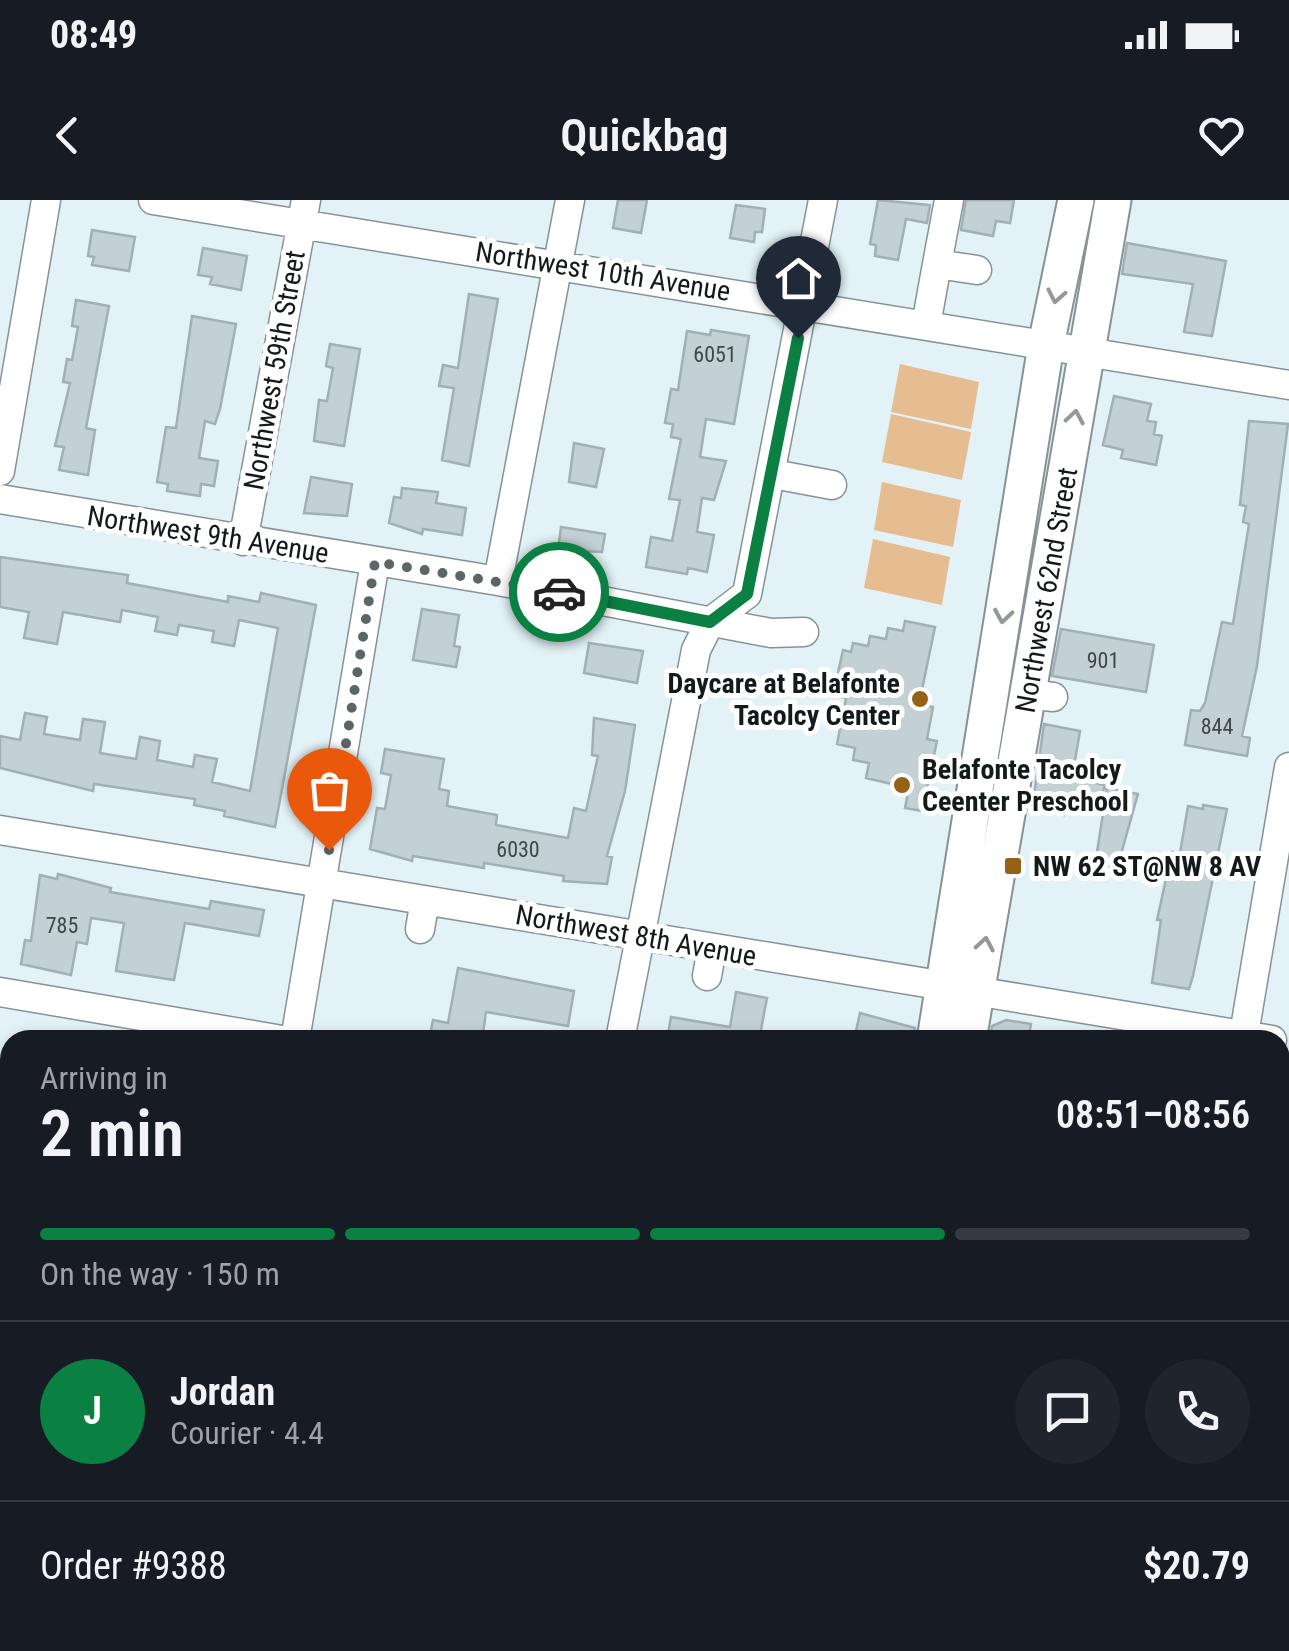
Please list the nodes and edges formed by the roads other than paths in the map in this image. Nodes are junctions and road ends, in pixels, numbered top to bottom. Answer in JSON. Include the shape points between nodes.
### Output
{"nodes":[{"id":1,"x":46,"y":200,"type":"edge"},
{"id":2,"x":153,"y":200,"type":"edge"},
{"id":3,"x":570,"y":200,"type":"edge"},
{"id":4,"x":823,"y":200,"type":"edge"},
{"id":5,"x":949,"y":200,"type":"edge"},
{"id":6,"x":1076,"y":200,"type":"edge"},
{"id":7,"x":1113,"y":200,"type":"edge"},
{"id":8,"x":303,"y":213,"type":"edge"},
{"id":9,"x":560,"y":263,"type":"junction"},
{"id":10,"x":937,"y":264,"type":"junction"},
{"id":11,"x":977,"y":270,"type":"dead end"},
{"id":12,"x":804,"y":304,"type":"junction"},
{"id":13,"x":926,"y":324,"type":"junction"},
{"id":14,"x":1046,"y":345,"type":"junction"},
{"id":15,"x":1086,"y":352,"type":"junction"},
{"id":16,"x":1289,"y":385,"type":"edge"},
{"id":17,"x":0,"y":471,"type":"edge"},
{"id":18,"x":774,"y":474,"type":"junction"},
{"id":19,"x":832,"y":485,"type":"dead end"},
{"id":20,"x":0,"y":499,"type":"edge"},
{"id":21,"x":243,"y":541,"type":"junction"},
{"id":22,"x":375,"y":562,"type":"junction"},
{"id":23,"x":498,"y":581,"type":"junction"},
{"id":24,"x":710,"y":622,"type":"junction"},
{"id":25,"x":804,"y":632,"type":"dead end"},
{"id":26,"x":1289,"y":767,"type":"edge"},
{"id":27,"x":0,"y":833,"type":"edge"},
{"id":28,"x":323,"y":886,"type":"junction"},
{"id":29,"x":425,"y":900,"type":"junction"},
{"id":30,"x":420,"y":929,"type":"dead end"},
{"id":31,"x":638,"y":933,"type":"junction"},
{"id":32,"x":712,"y":948,"type":"junction"},
{"id":33,"x":708,"y":976,"type":"dead end"},
{"id":34,"x":960,"y":990,"type":"junction"},
{"id":35,"x":0,"y":992,"type":"edge"},
{"id":36,"x":1096,"y":1026,"type":"edge"},
{"id":37,"x":223,"y":1030,"type":"edge"},
{"id":38,"x":296,"y":1030,"type":"edge"},
{"id":39,"x":622,"y":1030,"type":"edge"},
{"id":40,"x":940,"y":1030,"type":"edge"},
{"id":41,"x":966,"y":1030,"type":"edge"},
{"id":42,"x":1145,"y":1030,"type":"edge"},
{"id":43,"x":1244,"y":1030,"type":"edge"}],
"edges":[{"from":1,"to":17,"type":"street"},
{"from":2,"to":8,"type":"street","name":"Northwest 10th Avenue"},
{"from":3,"to":9,"type":"street"},
{"from":4,"to":12,"type":"street"},
{"from":5,"to":10,"type":"street"},
{"from":6,"to":14,"type":"main road","name":"Northwest 62nd Street","one_way":true},
{"from":7,"to":15,"type":"main road","name":"Northwest 62nd Street"},
{"from":8,"to":9,"type":"street","name":"Northwest 10th Avenue"},
{"from":8,"to":21,"type":"street","name":"Northwest 59th Street"},
{"from":9,"to":12,"type":"street","name":"Northwest 10th Avenue"},
{"from":9,"to":23,"type":"street"},
{"from":10,"to":11,"type":"street"},
{"from":10,"to":13,"type":"street"},
{"from":12,"to":13,"type":"street","name":"Northwest 10th Avenue"},
{"from":12,"to":18,"type":"street"},
{"from":13,"to":14,"type":"street","name":"Northwest 10th Avenue"},
{"from":14,"to":15,"type":"street","name":"Northwest 10th Avenue"},
{"from":14,"to":34,"type":"main road","name":"Northwest 62nd Street","one_way":true},
{"from":15,"to":16,"type":"street","name":"Northwest 10th Avenue"},
{"from":34,"to":15,"type":"main road","name":"Northwest 62nd Street","one_way":true,"via":[[1040,696]]},
{"from":18,"to":19,"type":"street"},
{"from":18,"to":24,"type":"street","via":[[747,594]]},
{"from":20,"to":21,"type":"street","name":"Northwest 9th Avenue"},
{"from":21,"to":22,"type":"street","name":"Northwest 9th Avenue"},
{"from":22,"to":23,"type":"street","name":"Northwest 9th Avenue"},
{"from":22,"to":28,"type":"street"},
{"from":23,"to":24,"type":"street","name":"Northwest 9th Avenue"},
{"from":24,"to":25,"type":"street","name":"Northwest 9th Avenue"},
{"from":24,"to":31,"type":"street","via":[[696,650]]},
{"from":26,"to":43,"type":"street"},
{"from":27,"to":28,"type":"street","name":"Northwest 8th Avenue"},
{"from":28,"to":29,"type":"street","name":"Northwest 8th Avenue"},
{"from":28,"to":38,"type":"street"},
{"from":29,"to":30,"type":"street"},
{"from":29,"to":31,"type":"street","name":"Northwest 8th Avenue"},
{"from":31,"to":32,"type":"street","name":"Northwest 8th Avenue"},
{"from":31,"to":39,"type":"street"},
{"from":32,"to":33,"type":"street"},
{"from":32,"to":34,"type":"street","name":"Northwest 8th Avenue"},
{"from":34,"to":36,"type":"street","name":"Northwest 8th Avenue"},
{"from":34,"to":40,"type":"main road","name":"Northwest 62nd Street"},
{"from":34,"to":41,"type":"main road","name":"Northwest 62nd Street"},
{"from":35,"to":37,"type":"street"},
{"from":36,"to":42,"type":"street","name":"Northwest 8th Avenue"}]}
